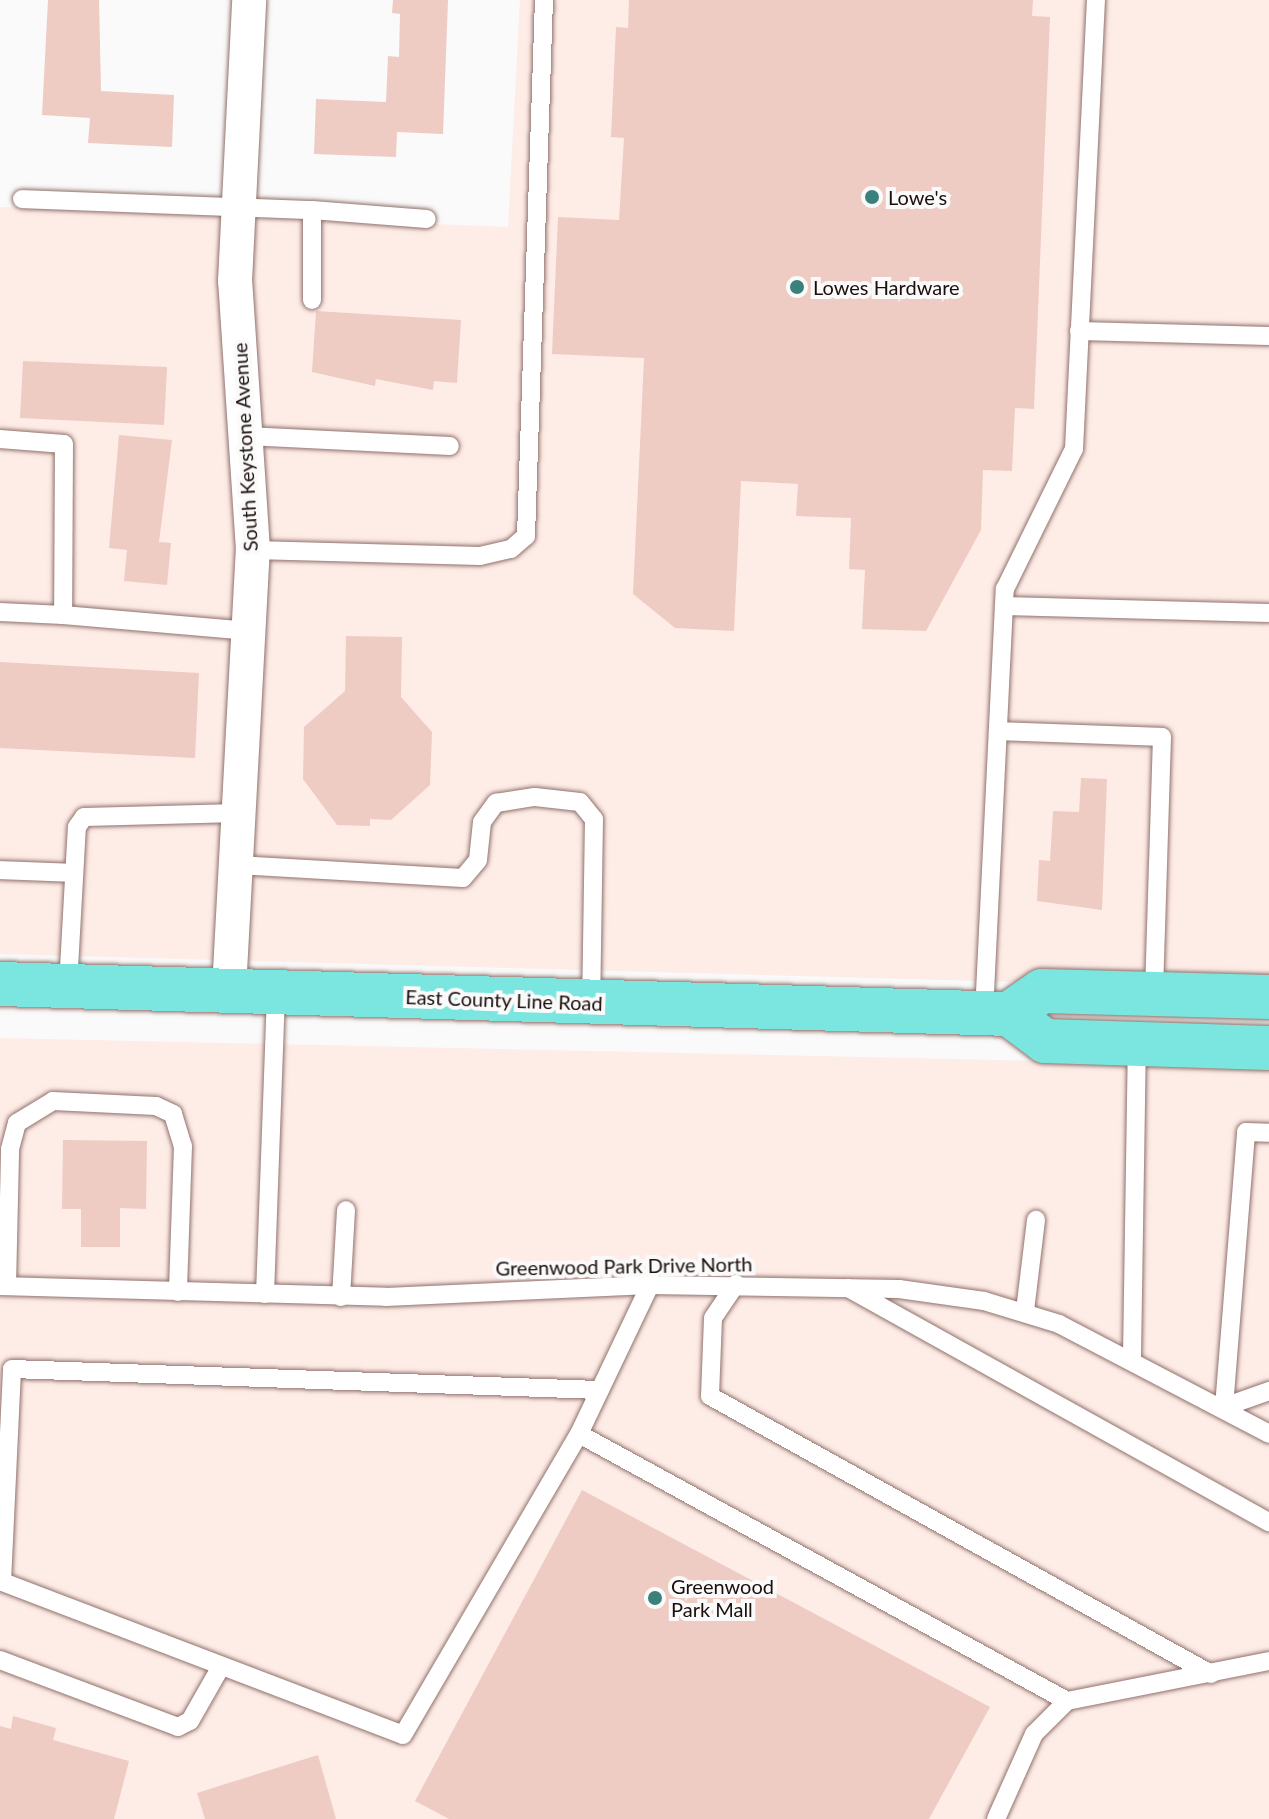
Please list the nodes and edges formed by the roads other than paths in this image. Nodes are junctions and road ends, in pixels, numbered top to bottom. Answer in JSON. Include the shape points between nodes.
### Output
{"nodes":[{"id":1,"x":249,"y":0,"type":"edge"},
{"id":2,"x":544,"y":0,"type":"edge"},
{"id":3,"x":1096,"y":0,"type":"edge"},
{"id":4,"x":22,"y":199,"type":"dead end"},
{"id":5,"x":238,"y":208,"type":"junction"},
{"id":6,"x":312,"y":210,"type":"junction"},
{"id":7,"x":427,"y":219,"type":"dead end"},
{"id":8,"x":312,"y":300,"type":"dead end"},
{"id":9,"x":1079,"y":331,"type":"junction"},
{"id":10,"x":1269,"y":336,"type":"edge"},
{"id":11,"x":246,"y":436,"type":"junction"},
{"id":12,"x":0,"y":439,"type":"edge"},
{"id":13,"x":450,"y":446,"type":"dead end"},
{"id":14,"x":253,"y":550,"type":"junction"},
{"id":15,"x":1004,"y":606,"type":"junction"},
{"id":16,"x":0,"y":612,"type":"edge"},
{"id":17,"x":1269,"y":613,"type":"edge"},
{"id":18,"x":63,"y":615,"type":"junction"},
{"id":19,"x":249,"y":631,"type":"junction"},
{"id":20,"x":998,"y":731,"type":"junction"},
{"id":21,"x":239,"y":813,"type":"junction"},
{"id":22,"x":237,"y":865,"type":"junction"},
{"id":23,"x":0,"y":870,"type":"edge"},
{"id":24,"x":74,"y":873,"type":"junction"},
{"id":25,"x":0,"y":984,"type":"edge"},
{"id":26,"x":68,"y":986,"type":"junction"},
{"id":27,"x":229,"y":990,"type":"junction"},
{"id":28,"x":276,"y":991,"type":"junction"},
{"id":29,"x":1154,"y":994,"type":"junction"},
{"id":30,"x":1269,"y":997,"type":"edge"},
{"id":31,"x":591,"y":1003,"type":"junction"},
{"id":32,"x":996,"y":1013,"type":"junction"},
{"id":33,"x":1269,"y":1024,"type":"edge"},
{"id":34,"x":1137,"y":1043,"type":"junction"},
{"id":35,"x":1184,"y":1044,"type":"junction"},
{"id":36,"x":1269,"y":1048,"type":"edge"},
{"id":37,"x":1269,"y":1133,"type":"edge"},
{"id":38,"x":346,"y":1210,"type":"dead end"},
{"id":39,"x":1036,"y":1220,"type":"dead end"},
{"id":40,"x":736,"y":1284,"type":"junction"},
{"id":41,"x":650,"y":1285,"type":"junction"},
{"id":42,"x":3,"y":1286,"type":"edge"},
{"id":43,"x":845,"y":1287,"type":"junction"},
{"id":44,"x":178,"y":1292,"type":"junction"},
{"id":45,"x":265,"y":1294,"type":"junction"},
{"id":46,"x":341,"y":1297,"type":"junction"},
{"id":47,"x":1025,"y":1311,"type":"junction"},
{"id":48,"x":1132,"y":1356,"type":"junction"},
{"id":49,"x":600,"y":1390,"type":"junction"},
{"id":50,"x":1269,"y":1391,"type":"edge"},
{"id":51,"x":1224,"y":1407,"type":"junction"},
{"id":52,"x":579,"y":1434,"type":"junction"},
{"id":53,"x":1269,"y":1434,"type":"edge"},
{"id":54,"x":1269,"y":1522,"type":"edge"},
{"id":55,"x":1,"y":1581,"type":"edge"},
{"id":56,"x":0,"y":1660,"type":"edge"},
{"id":57,"x":1269,"y":1661,"type":"edge"},
{"id":58,"x":219,"y":1670,"type":"junction"},
{"id":59,"x":1211,"y":1674,"type":"junction"},
{"id":60,"x":1067,"y":1701,"type":"junction"},
{"id":61,"x":996,"y":1819,"type":"edge"}],
"edges":[{"from":1,"to":5,"type":"street","name":"South Keystone Avenue"},
{"from":2,"to":14,"type":"lane","via":[[526,536],[511,549],[480,556]]},
{"from":3,"to":9,"type":"lane"},
{"from":4,"to":5,"type":"lane"},
{"from":5,"to":6,"type":"lane"},
{"from":5,"to":11,"type":"street","name":"South Keystone Avenue","via":[[235,281]]},
{"from":6,"to":7,"type":"lane"},
{"from":6,"to":8,"type":"lane"},
{"from":9,"to":10,"type":"lane"},
{"from":9,"to":15,"type":"lane","via":[[1074,449],[1012,574]]},
{"from":11,"to":13,"type":"lane"},
{"from":11,"to":14,"type":"street","name":"South Keystone Avenue"},
{"from":12,"to":18,"type":"lane","via":[[64,444]]},
{"from":14,"to":19,"type":"street","name":"South Keystone Avenue"},
{"from":15,"to":17,"type":"lane"},
{"from":15,"to":20,"type":"lane"},
{"from":16,"to":18,"type":"lane"},
{"from":18,"to":19,"type":"lane"},
{"from":19,"to":21,"type":"street","name":"South Keystone Avenue"},
{"from":20,"to":29,"type":"lane","via":[[1162,737]]},
{"from":20,"to":32,"type":"lane"},
{"from":21,"to":22,"type":"street","name":"South Keystone Avenue"},
{"from":21,"to":24,"type":"lane","via":[[84,817]]},
{"from":22,"to":27,"type":"street","name":"South Keystone Avenue"},
{"from":22,"to":31,"type":"lane","via":[[463,878],[478,860],[482,822],[496,803],[535,797],[580,802],[594,819]]},
{"from":23,"to":24,"type":"lane"},
{"from":24,"to":26,"type":"lane"},
{"from":25,"to":26,"type":"main road","name":"East County Line Road"},
{"from":26,"to":27,"type":"main road","name":"East County Line Road"},
{"from":27,"to":28,"type":"main road","name":"East County Line Road"},
{"from":28,"to":31,"type":"main road","name":"East County Line Road"},
{"from":28,"to":45,"type":"lane"},
{"from":29,"to":30,"type":"main road"},
{"from":29,"to":32,"type":"main road","via":[[1042,991]]},
{"from":31,"to":32,"type":"main road","name":"East County Line Road"},
{"from":32,"to":34,"type":"main road","via":[[1045,1041]]},
{"from":33,"to":35,"type":"main road","via":[[1216,1024]]},
{"from":34,"to":35,"type":"main road"},
{"from":34,"to":48,"type":"lane"},
{"from":35,"to":36,"type":"main road"},
{"from":37,"to":51,"type":"lane","via":[[1246,1132]]},
{"from":38,"to":46,"type":"lane"},
{"from":39,"to":47,"type":"lane"},
{"from":40,"to":41,"type":"lane","name":"Greenwood Park Drive North"},
{"from":40,"to":43,"type":"lane","name":"Greenwood Park Drive North"},
{"from":40,"to":59,"type":"lane","via":[[713,1318],[710,1396]]},
{"from":41,"to":46,"type":"lane","name":"Greenwood Park Drive North"},
{"from":41,"to":49,"type":"lane"},
{"from":42,"to":44,"type":"lane","name":"Greenwood Park Drive North"},
{"from":42,"to":44,"type":"lane","via":[[10,1149],[17,1123],[53,1101],[156,1106],[173,1114],[183,1146]]},
{"from":43,"to":47,"type":"lane","name":"Greenwood Park Drive North"},
{"from":43,"to":54,"type":"lane"},
{"from":44,"to":45,"type":"lane","name":"Greenwood Park Drive North"},
{"from":45,"to":46,"type":"lane","name":"Greenwood Park Drive North"},
{"from":47,"to":48,"type":"lane","name":"Greenwood Park Drive North"},
{"from":48,"to":51,"type":"lane","name":"Greenwood Park Drive North"},
{"from":49,"to":52,"type":"lane"},
{"from":49,"to":55,"type":"lane","via":[[12,1369]]},
{"from":50,"to":51,"type":"lane"},
{"from":51,"to":53,"type":"lane","name":"Greenwood Park Drive North"},
{"from":52,"to":58,"type":"lane","via":[[403,1735]]},
{"from":52,"to":60,"type":"lane"},
{"from":55,"to":58,"type":"lane"},
{"from":56,"to":58,"type":"lane","via":[[178,1727],[190,1721]]},
{"from":57,"to":59,"type":"lane"},
{"from":59,"to":60,"type":"lane"},
{"from":60,"to":61,"type":"lane","via":[[1034,1734]]}]}
